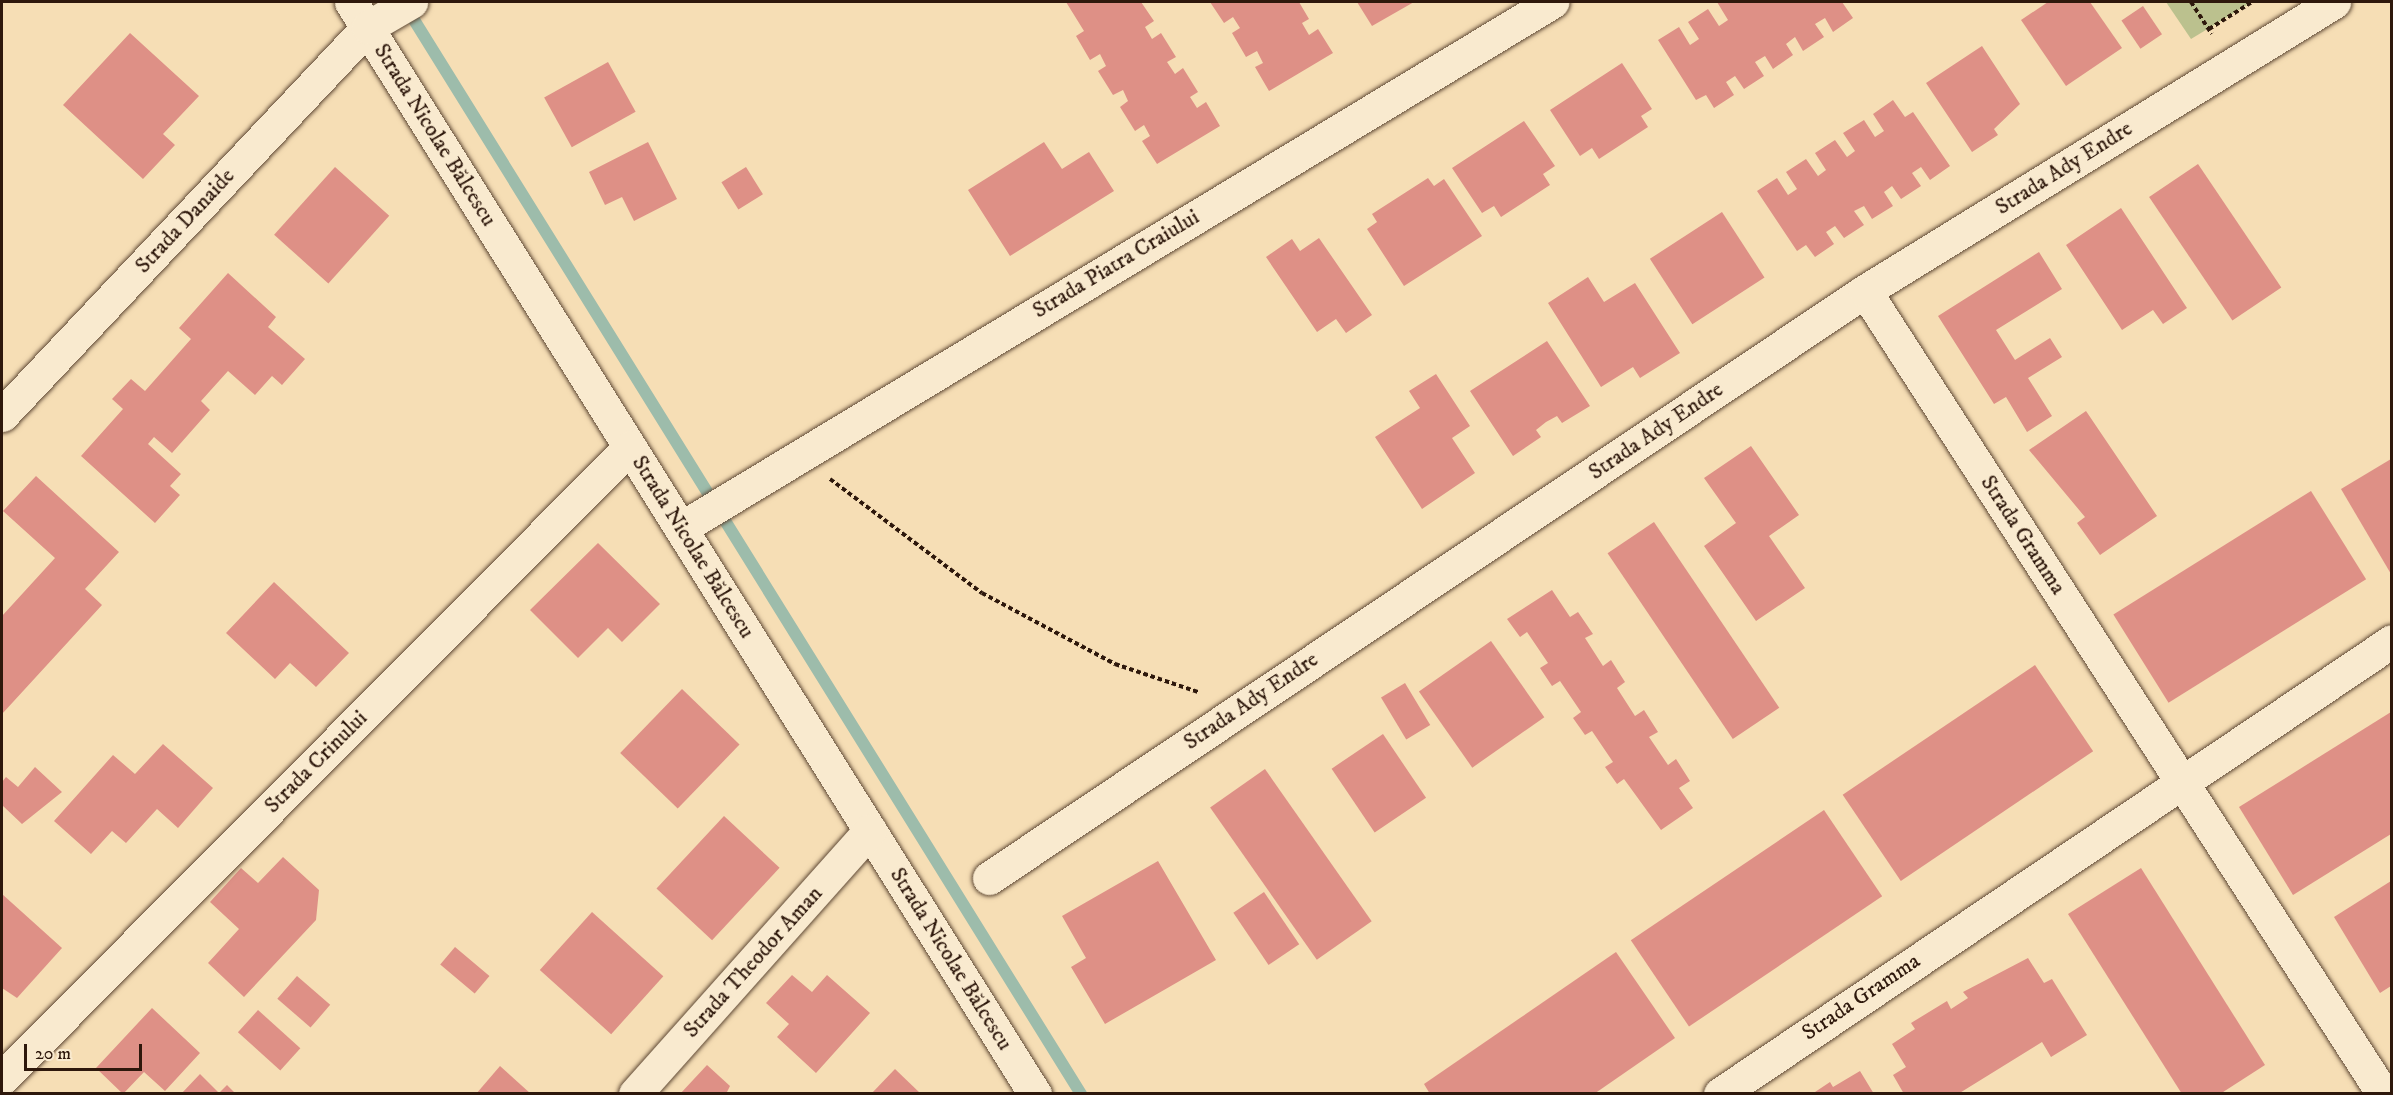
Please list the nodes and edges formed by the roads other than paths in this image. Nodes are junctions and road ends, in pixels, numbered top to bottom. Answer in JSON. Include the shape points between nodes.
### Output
{"nodes":[{"id":1,"x":411,"y":2,"type":"edge"},
{"id":2,"x":1552,"y":2,"type":"edge"},
{"id":3,"x":2334,"y":2,"type":"edge"},
{"id":4,"x":366,"y":16,"type":"edge"},
{"id":5,"x":1865,"y":291,"type":"junction"},
{"id":6,"x":2,"y":415,"type":"edge"},
{"id":7,"x":630,"y":447,"type":"junction"},
{"id":8,"x":690,"y":522,"type":"junction"},
{"id":9,"x":2391,"y":641,"type":"edge"},
{"id":10,"x":2180,"y":779,"type":"junction"},
{"id":11,"x":870,"y":830,"type":"junction"},
{"id":12,"x":989,"y":878,"type":"dead end"},
{"id":13,"x":2,"y":1078,"type":"edge"},
{"id":14,"x":2,"y":1090,"type":"edge"},
{"id":15,"x":5,"y":1094,"type":"edge"},
{"id":16,"x":636,"y":1094,"type":"edge"},
{"id":17,"x":1035,"y":1094,"type":"edge"},
{"id":18,"x":1720,"y":1094,"type":"edge"},
{"id":19,"x":2383,"y":1094,"type":"edge"}],
"edges":[{"from":1,"to":4,"type":"street","name":"Strada Danaide"},
{"from":2,"to":8,"type":"street","name":"Strada Piatra Craiului"},
{"from":3,"to":5,"type":"street","name":"Strada Ady Endre"},
{"from":4,"to":6,"type":"street","name":"Strada Danaide"},
{"from":4,"to":7,"type":"street","name":"Strada Nicolae Bălcescu"},
{"from":5,"to":10,"type":"street","name":"Strada Gramma"},
{"from":5,"to":12,"type":"street","name":"Strada Ady Endre"},
{"from":7,"to":8,"type":"street","name":"Strada Nicolae Bălcescu"},
{"from":7,"to":13,"type":"street","name":"Strada Crinului"},
{"from":8,"to":11,"type":"street","name":"Strada Nicolae Bălcescu"},
{"from":9,"to":10,"type":"street","name":"Strada Gramma"},
{"from":10,"to":18,"type":"street","name":"Strada Gramma"},
{"from":10,"to":19,"type":"street","name":"Strada Gramma"},
{"from":11,"to":16,"type":"street","name":"Strada Theodor Aman"},
{"from":11,"to":17,"type":"street","name":"Strada Nicolae Bălcescu"},
{"from":14,"to":15,"type":"street"}]}
